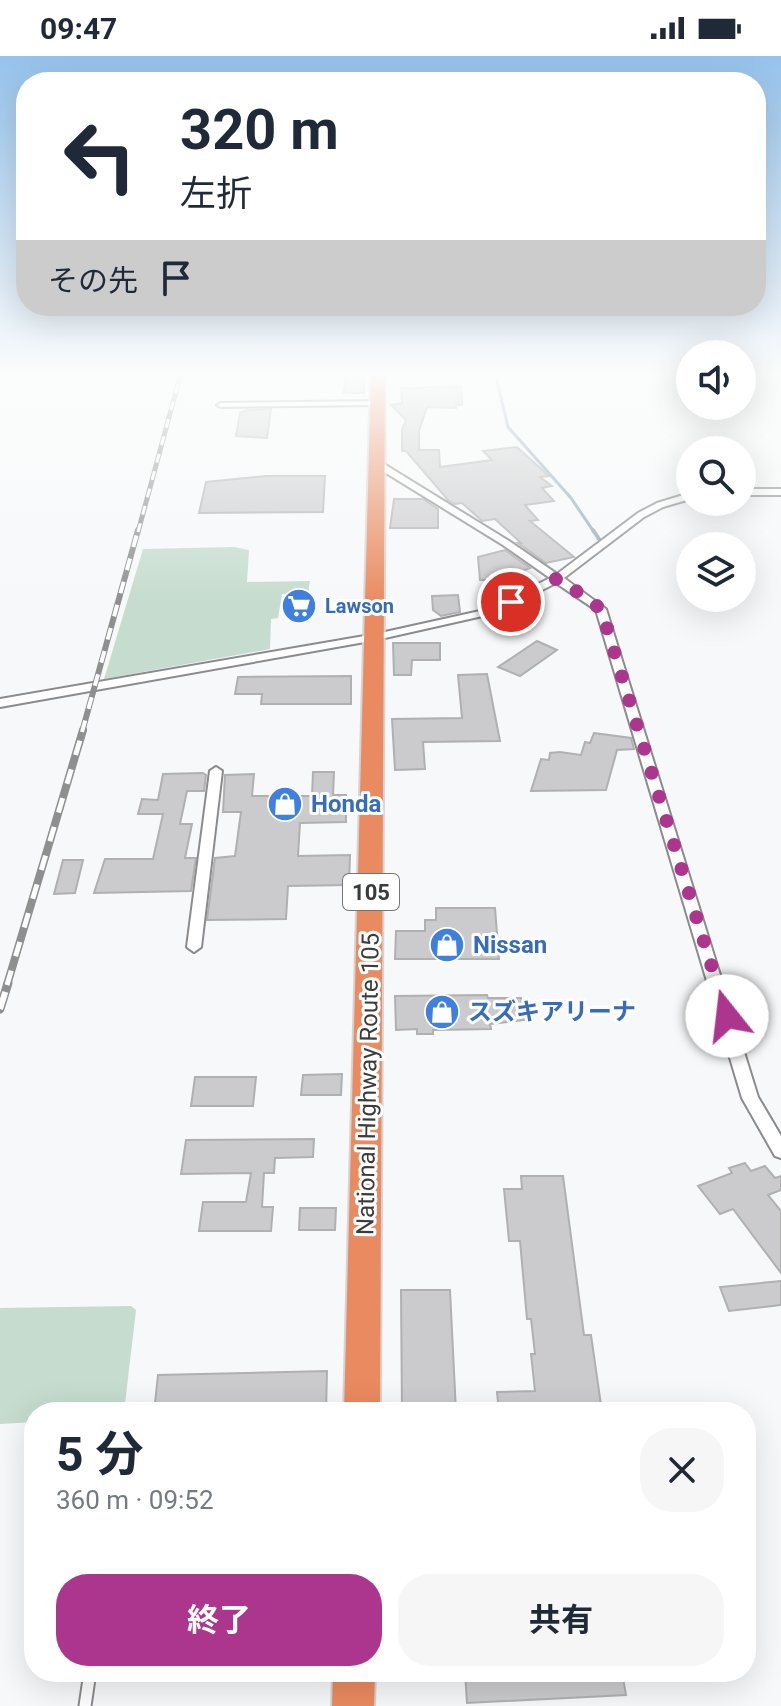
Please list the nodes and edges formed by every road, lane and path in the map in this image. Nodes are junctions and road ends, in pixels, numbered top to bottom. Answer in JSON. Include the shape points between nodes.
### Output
{"nodes":[{"id":1,"x":376,"y":450,"type":"edge"},
{"id":2,"x":376,"y":463,"type":"junction"},
{"id":3,"x":756,"y":492,"type":"edge"},
{"id":4,"x":781,"y":492,"type":"edge"},
{"id":5,"x":676,"y":500,"type":"edge"},
{"id":6,"x":558,"y":578,"type":"junction"},
{"id":7,"x":376,"y":637,"type":"junction"},
{"id":8,"x":0,"y":703,"type":"edge"},
{"id":9,"x":216,"y":771,"type":"dead end"},
{"id":10,"x":194,"y":947,"type":"dead end"},
{"id":11,"x":781,"y":1151,"type":"edge"},
{"id":12,"x":362,"y":1402,"type":"edge"},
{"id":13,"x":89,"y":1682,"type":"edge"},
{"id":14,"x":354,"y":1682,"type":"edge"},
{"id":15,"x":85,"y":1706,"type":"edge"},
{"id":16,"x":353,"y":1706,"type":"edge"}],
"edges":[{"from":1,"to":2,"type":"highway","name":"National Highway Route 105","number":"105"},
{"from":2,"to":6,"type":"street"},
{"from":2,"to":7,"type":"highway","name":"National Highway Route 105","number":"105"},
{"from":3,"to":4,"type":"street"},
{"from":5,"to":6,"type":"street","via":[[641,515]]},
{"from":6,"to":7,"type":"street","via":[[492,611]]},
{"from":6,"to":11,"type":"street","via":[[601,609],[608,623],[750,1098]]},
{"from":7,"to":8,"type":"street"},
{"from":7,"to":12,"type":"highway","name":"National Highway Route 105","number":"105"},
{"from":9,"to":10,"type":"street"},
{"from":13,"to":15,"type":"lane"},
{"from":14,"to":16,"type":"highway"}]}
